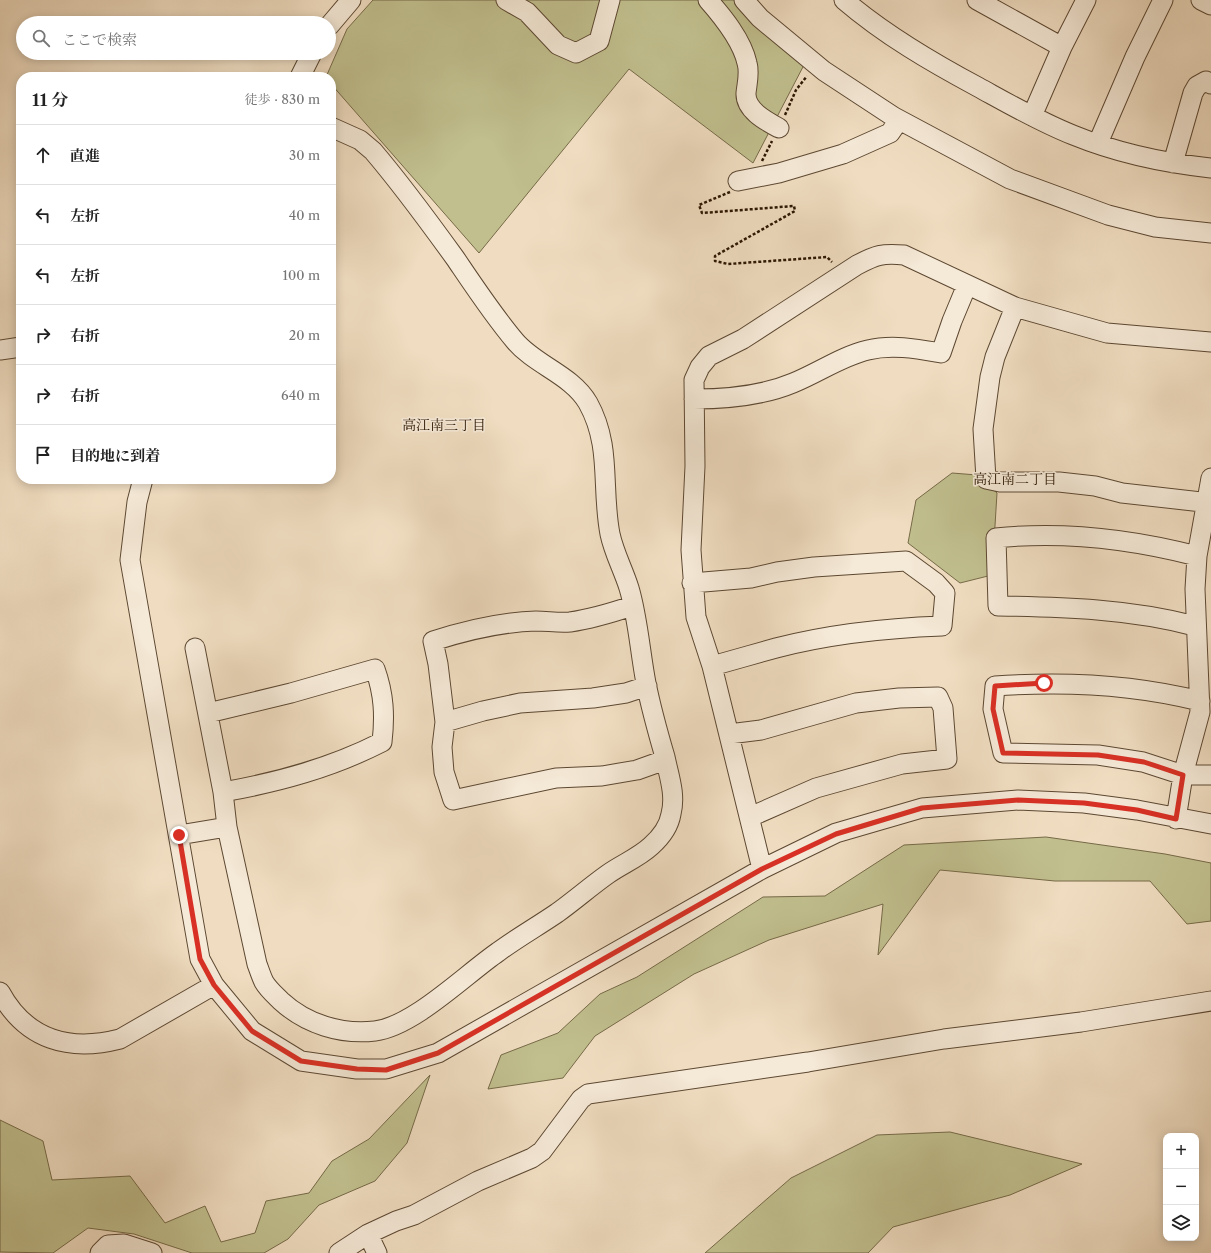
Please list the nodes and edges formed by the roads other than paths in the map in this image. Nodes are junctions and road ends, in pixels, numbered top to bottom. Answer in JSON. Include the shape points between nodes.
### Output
{"nodes":[{"id":1,"x":351,"y":0,"type":"edge"},
{"id":2,"x":506,"y":0,"type":"edge"},
{"id":3,"x":610,"y":0,"type":"edge"},
{"id":4,"x":708,"y":0,"type":"edge"},
{"id":5,"x":744,"y":0,"type":"edge"},
{"id":6,"x":844,"y":0,"type":"edge"},
{"id":7,"x":977,"y":0,"type":"edge"},
{"id":8,"x":1086,"y":0,"type":"edge"},
{"id":9,"x":1163,"y":0,"type":"edge"},
{"id":10,"x":1201,"y":0,"type":"edge"},
{"id":11,"x":1211,"y":5,"type":"edge"},
{"id":12,"x":336,"y":18,"type":"edge"},
{"id":13,"x":1062,"y":47,"type":"junction"},
{"id":14,"x":308,"y":60,"type":"edge"},
{"id":15,"x":302,"y":72,"type":"edge"},
{"id":16,"x":1211,"y":84,"type":"edge"},
{"id":17,"x":1032,"y":116,"type":"junction"},
{"id":18,"x":899,"y":120,"type":"junction"},
{"id":19,"x":779,"y":128,"type":"dead end"},
{"id":20,"x":336,"y":129,"type":"edge"},
{"id":21,"x":1098,"y":144,"type":"junction"},
{"id":22,"x":1173,"y":163,"type":"junction"},
{"id":23,"x":1211,"y":168,"type":"edge"},
{"id":24,"x":738,"y":181,"type":"road end"},
{"id":25,"x":1211,"y":233,"type":"edge"},
{"id":26,"x":967,"y":285,"type":"junction"},
{"id":27,"x":1015,"y":307,"type":"junction"},
{"id":28,"x":1211,"y":342,"type":"edge"},
{"id":29,"x":16,"y":348,"type":"edge"},
{"id":30,"x":0,"y":350,"type":"edge"},
{"id":31,"x":694,"y":399,"type":"junction"},
{"id":32,"x":1211,"y":478,"type":"edge"},
{"id":33,"x":142,"y":484,"type":"edge"},
{"id":34,"x":1209,"y":503,"type":"edge"},
{"id":35,"x":1197,"y":556,"type":"junction"},
{"id":36,"x":692,"y":583,"type":"junction"},
{"id":37,"x":632,"y":606,"type":"junction"},
{"id":38,"x":1195,"y":626,"type":"junction"},
{"id":39,"x":195,"y":648,"type":"dead end"},
{"id":40,"x":712,"y":666,"type":"junction"},
{"id":41,"x":647,"y":686,"type":"junction"},
{"id":42,"x":1200,"y":701,"type":"junction"},
{"id":43,"x":208,"y":713,"type":"junction"},
{"id":44,"x":445,"y":722,"type":"junction"},
{"id":45,"x":729,"y":734,"type":"junction"},
{"id":46,"x":665,"y":760,"type":"junction"},
{"id":47,"x":1183,"y":775,"type":"junction"},
{"id":48,"x":1211,"y":775,"type":"edge"},
{"id":49,"x":223,"y":792,"type":"junction"},
{"id":50,"x":750,"y":817,"type":"junction"},
{"id":51,"x":1176,"y":819,"type":"junction"},
{"id":52,"x":1211,"y":824,"type":"edge"},
{"id":53,"x":227,"y":827,"type":"junction"},
{"id":54,"x":179,"y":835,"type":"junction"},
{"id":55,"x":762,"y":869,"type":"junction"},
{"id":56,"x":214,"y":985,"type":"junction"},
{"id":57,"x":0,"y":992,"type":"edge"},
{"id":58,"x":1211,"y":1001,"type":"edge"},
{"id":59,"x":368,"y":1234,"type":"junction"},
{"id":60,"x":100,"y":1253,"type":"edge"},
{"id":61,"x":152,"y":1253,"type":"edge"},
{"id":62,"x":339,"y":1253,"type":"edge"},
{"id":63,"x":377,"y":1253,"type":"edge"}],
"edges":[{"from":1,"to":12,"type":"street"},
{"from":2,"to":3,"type":"street","via":[[527,12],[558,45],[576,53],[599,41]]},
{"from":4,"to":19,"type":"street","via":[[718,11],[745,56],[748,102],[759,116]]},
{"from":5,"to":18,"type":"street","via":[[760,18],[824,71]]},
{"from":6,"to":17,"type":"street","via":[[900,43]]},
{"from":7,"to":13,"type":"street"},
{"from":8,"to":13,"type":"street"},
{"from":9,"to":21,"type":"street","via":[[1135,57]]},
{"from":10,"to":11,"type":"street"},
{"from":13,"to":17,"type":"street"},
{"from":14,"to":15,"type":"street"},
{"from":16,"to":22,"type":"street","via":[[1206,81],[1193,92]]},
{"from":17,"to":21,"type":"street"},
{"from":18,"to":24,"type":"street","via":[[890,133],[843,154],[779,173]]},
{"from":18,"to":25,"type":"street","via":[[1010,179],[1108,215],[1155,227]]},
{"from":20,"to":37,"type":"street","via":[[360,140],[373,151],[517,344],[576,388],[586,399],[602,435],[610,533],[614,554],[629,590]]},
{"from":21,"to":22,"type":"street","via":[[1140,157]]},
{"from":22,"to":23,"type":"street"},
{"from":26,"to":27,"type":"street"},
{"from":26,"to":31,"type":"street","via":[[941,353],[914,349],[869,350],[772,390],[728,398]]},
{"from":26,"to":31,"type":"street","via":[[904,255],[874,256],[743,339],[709,356],[694,380]]},
{"from":27,"to":28,"type":"street","via":[[1107,333]]},
{"from":27,"to":34,"type":"street","via":[[995,357],[990,377],[983,429],[986,479],[1000,482],[1058,482]]},
{"from":29,"to":30,"type":"street"},
{"from":31,"to":36,"type":"street","via":[[696,466],[691,550]]},
{"from":32,"to":34,"type":"street"},
{"from":33,"to":54,"type":"street","via":[[130,560]]},
{"from":34,"to":35,"type":"street"},
{"from":35,"to":38,"type":"street"},
{"from":35,"to":38,"type":"street","via":[[1165,548],[1091,537],[1028,534],[996,538],[998,606],[1110,611]]},
{"from":36,"to":40,"type":"street","via":[[696,617]]},
{"from":36,"to":40,"type":"street","via":[[751,578],[814,567],[906,561],[936,583],[945,593],[942,626],[909,627],[823,638]]},
{"from":37,"to":41,"type":"street"},
{"from":37,"to":44,"type":"street","via":[[596,618],[568,622],[536,621],[495,625],[466,630],[434,641]]},
{"from":38,"to":42,"type":"street"},
{"from":39,"to":43,"type":"street"},
{"from":40,"to":45,"type":"street"},
{"from":41,"to":44,"type":"street","via":[[626,693],[593,698],[520,703]]},
{"from":41,"to":46,"type":"street"},
{"from":42,"to":47,"type":"street","via":[[1200,712]]},
{"from":42,"to":47,"type":"street","via":[[1129,687],[1044,683],[995,686],[993,709],[1003,753],[1098,755],[1144,762]]},
{"from":43,"to":49,"type":"street"},
{"from":43,"to":49,"type":"street","via":[[292,693],[375,669],[382,696],[385,717],[382,742],[318,770],[269,784]]},
{"from":44,"to":46,"type":"street","via":[[442,747],[444,772],[453,800],[556,778],[602,776],[637,770]]},
{"from":45,"to":50,"type":"street"},
{"from":45,"to":50,"type":"street","via":[[761,730],[856,703],[938,697],[943,708],[947,759],[902,764],[824,786]]},
{"from":46,"to":53,"type":"street","via":[[673,798],[671,817],[664,832],[650,847],[496,953],[419,1011],[397,1025],[377,1031],[334,1029],[312,1022],[291,1010],[265,984],[249,932]]},
{"from":47,"to":48,"type":"street"},
{"from":47,"to":51,"type":"street"},
{"from":49,"to":53,"type":"street"},
{"from":50,"to":55,"type":"street"},
{"from":51,"to":52,"type":"street"},
{"from":51,"to":55,"type":"street","via":[[1137,810],[1084,803],[1018,800],[922,808],[836,834]]},
{"from":53,"to":54,"type":"street"},
{"from":54,"to":56,"type":"street","via":[[200,959]]},
{"from":55,"to":56,"type":"street","via":[[438,1053],[386,1070],[357,1069],[301,1061],[252,1031]]},
{"from":56,"to":57,"type":"street","via":[[120,1039],[83,1045],[53,1039],[31,1029],[15,1015]]},
{"from":58,"to":59,"type":"street","via":[[588,1094],[581,1099],[542,1151],[532,1158],[478,1181],[414,1215],[396,1220]]},
{"from":59,"to":62,"type":"street"},
{"from":59,"to":63,"type":"street"},
{"from":60,"to":61,"type":"street","via":[[108,1245],[124,1244]]}]}
